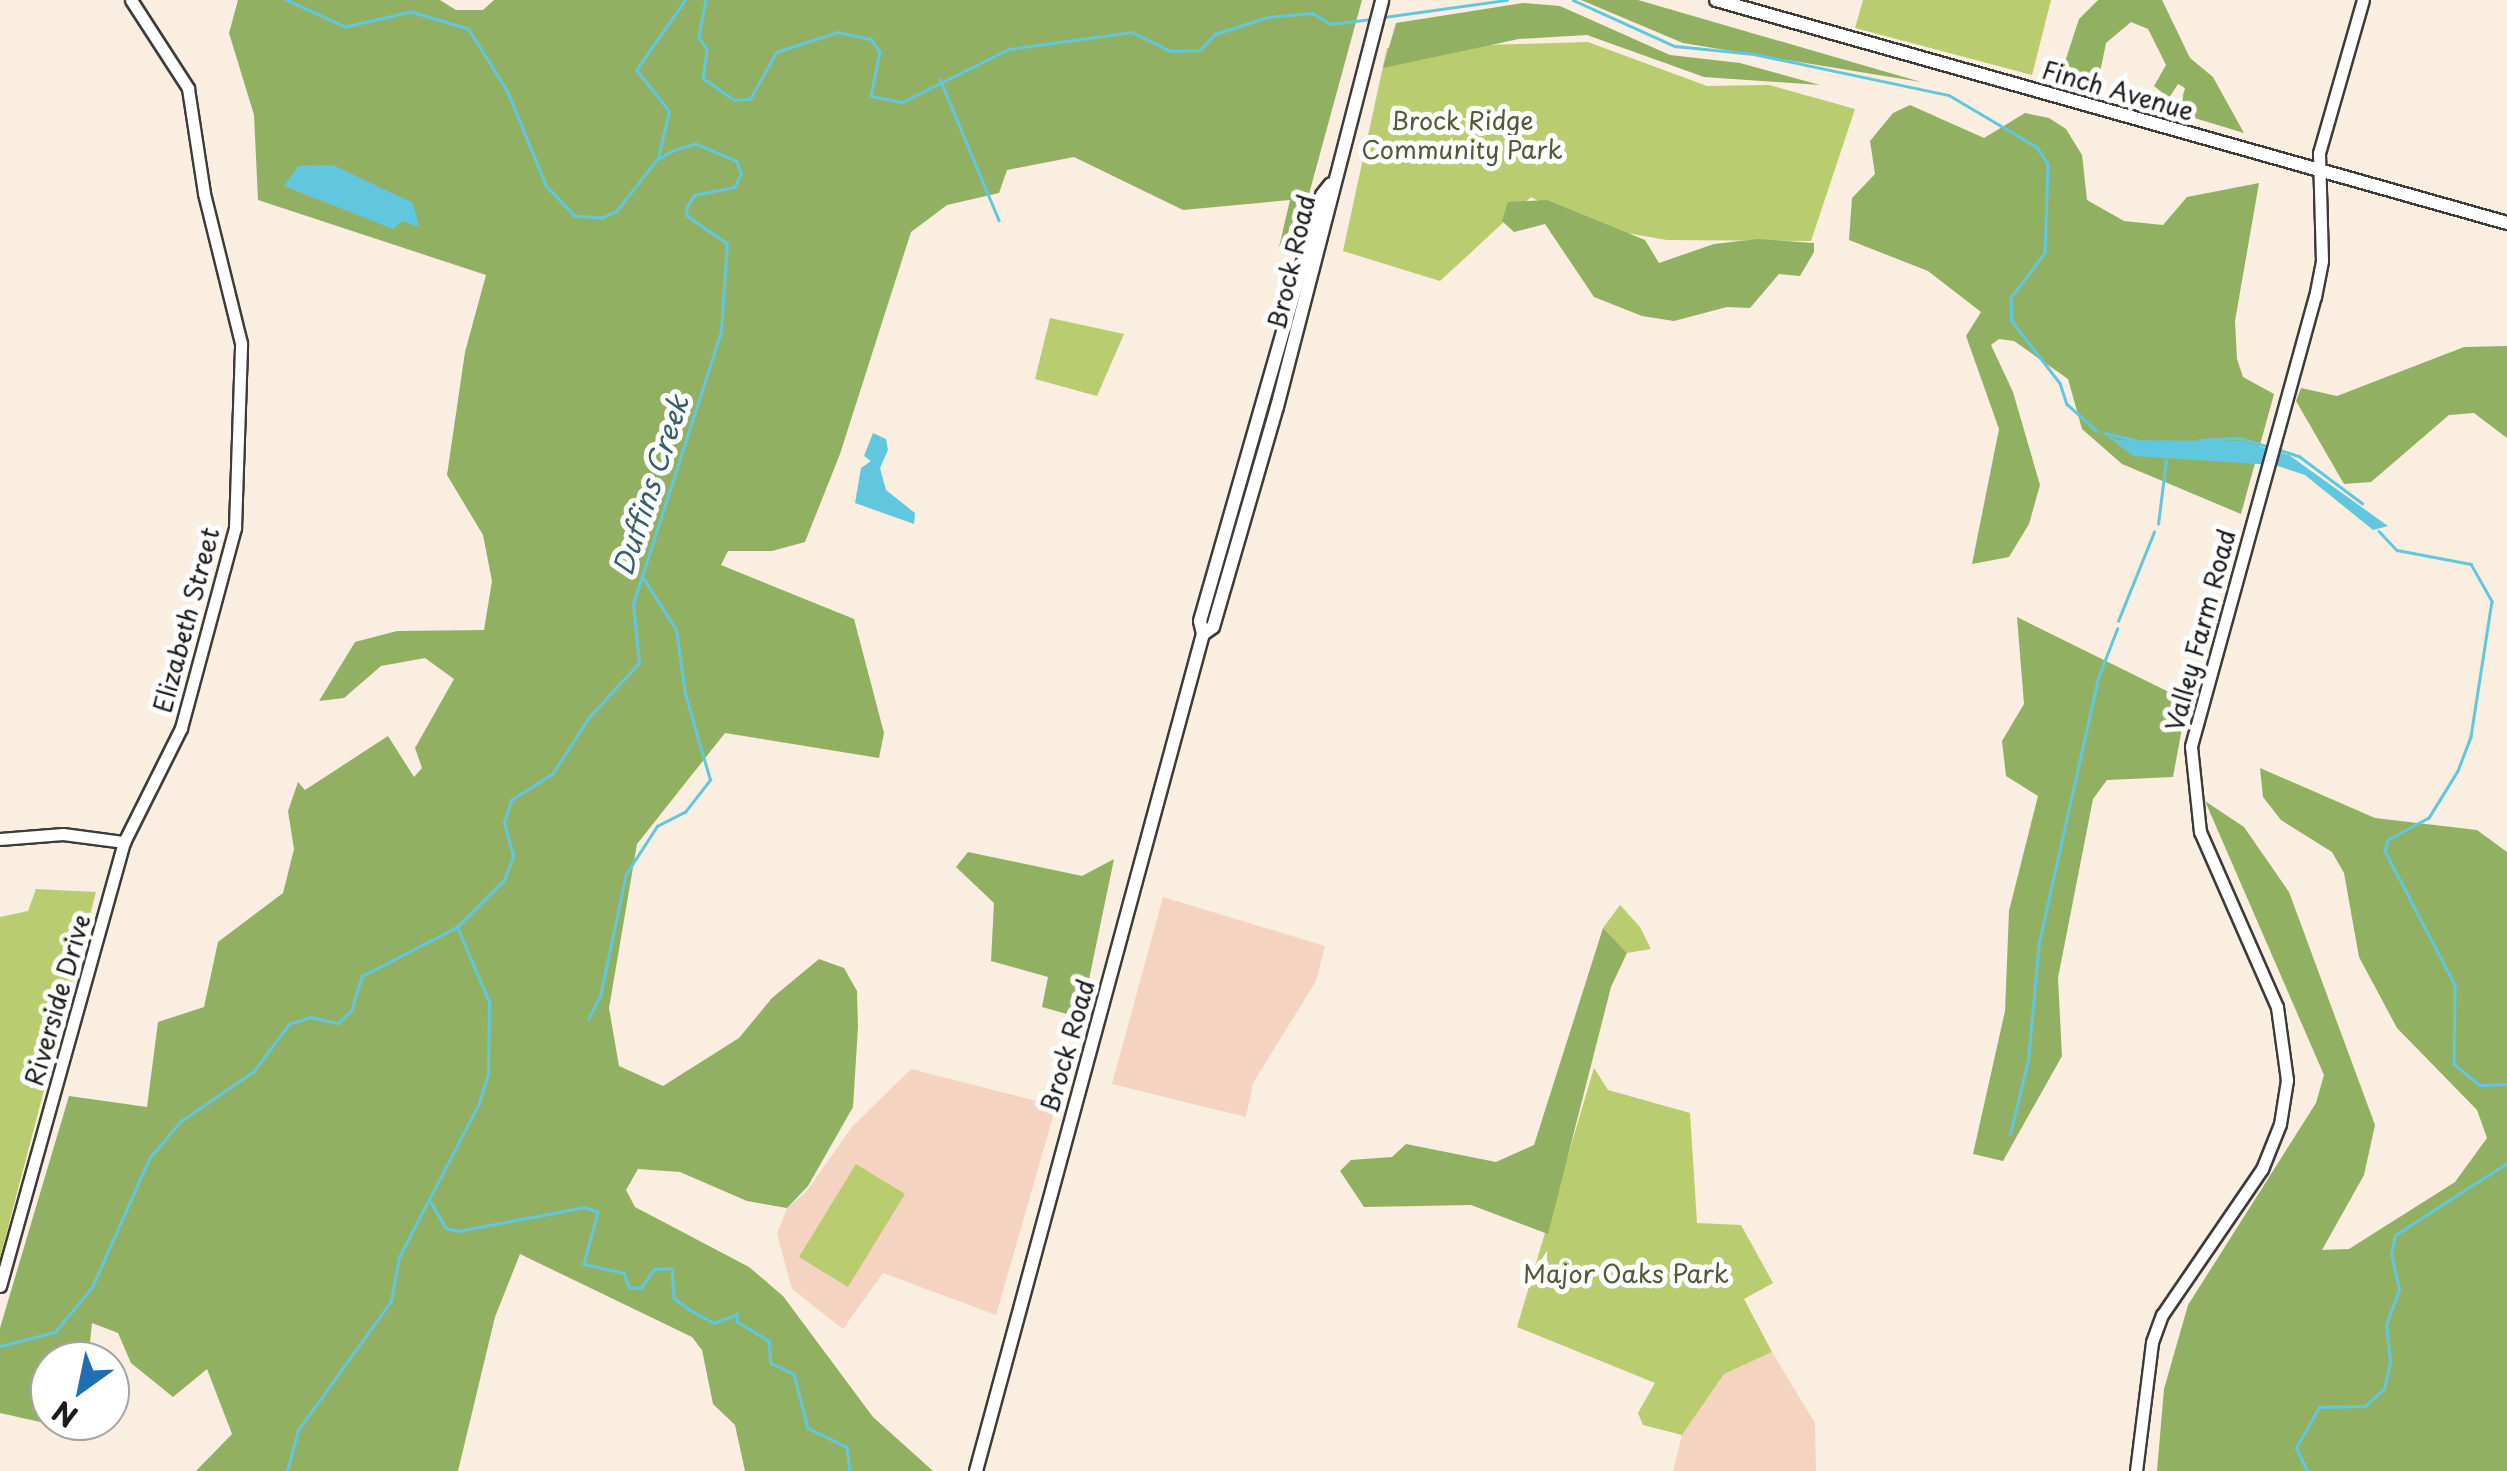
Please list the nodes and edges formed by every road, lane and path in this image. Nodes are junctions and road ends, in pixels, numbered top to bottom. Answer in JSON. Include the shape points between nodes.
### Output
{"nodes":[{"id":1,"x":131,"y":0,"type":"edge"},
{"id":2,"x":1382,"y":0,"type":"edge"},
{"id":3,"x":1716,"y":0,"type":"edge"},
{"id":4,"x":2362,"y":0,"type":"edge"},
{"id":5,"x":2318,"y":170,"type":"junction"},
{"id":6,"x":1332,"y":184,"type":"junction"},
{"id":7,"x":2507,"y":223,"type":"edge"},
{"id":8,"x":1287,"y":322,"type":"junction"},
{"id":9,"x":1296,"y":341,"type":"junction"},
{"id":10,"x":1203,"y":634,"type":"junction"},
{"id":11,"x":0,"y":839,"type":"edge"},
{"id":12,"x":124,"y":842,"type":"junction"},
{"id":13,"x":0,"y":1286,"type":"edge"},
{"id":14,"x":976,"y":1471,"type":"edge"},
{"id":15,"x":2136,"y":1471,"type":"edge"}],
"edges":[{"from":1,"to":12,"type":"street","name":"Elizabeth Street","via":[[188,88],[204,193],[241,344],[238,496],[229,559],[182,728]]},
{"from":2,"to":6,"type":"main road","name":"Brock Road"},
{"from":3,"to":5,"type":"main road","name":"Finch Avenue"},
{"from":4,"to":5,"type":"street","name":"Valley Farm Road"},
{"from":5,"to":7,"type":"main road","name":"Finch Avenue"},
{"from":5,"to":15,"type":"street","name":"Valley Farm Road","via":[[2322,261],[2199,711],[2190,772],[2210,859],[2277,1008],[2287,1080],[2280,1124],[2262,1169],[2162,1314],[2152,1342]]},
{"from":6,"to":8,"type":"main road","name":"Brock Road","via":[[1322,195]]},
{"from":6,"to":9,"type":"main road","name":"Brock Road"},
{"from":8,"to":9,"type":"main road"},
{"from":8,"to":10,"type":"main road","name":"Brock Road","via":[[1200,621]]},
{"from":9,"to":10,"type":"main road","name":"Brock Road","via":[[1213,626]]},
{"from":10,"to":14,"type":"main road","name":"Brock Road"},
{"from":11,"to":12,"type":"street","via":[[63,834]]},
{"from":12,"to":13,"type":"street","name":"Riverside Drive"}]}
